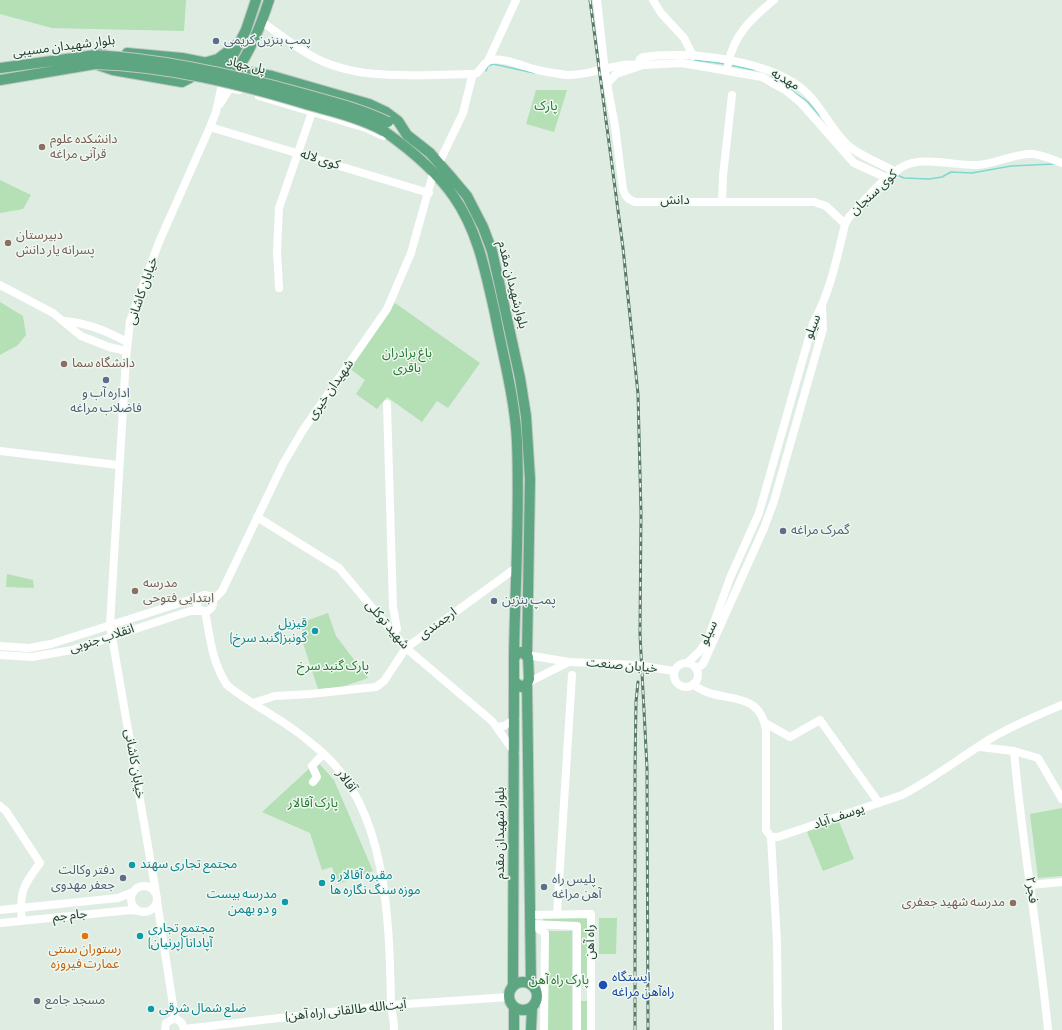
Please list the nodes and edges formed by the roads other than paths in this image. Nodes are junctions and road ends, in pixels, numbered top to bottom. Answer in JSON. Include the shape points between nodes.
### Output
{"nodes":[{"id":1,"x":256,"y":0,"type":"edge"},
{"id":2,"x":269,"y":0,"type":"edge"},
{"id":3,"x":516,"y":0,"type":"edge"},
{"id":4,"x":597,"y":0,"type":"edge"},
{"id":5,"x":653,"y":0,"type":"edge"},
{"id":6,"x":774,"y":0,"type":"edge"},
{"id":7,"x":262,"y":22,"type":"junction"},
{"id":8,"x":244,"y":34,"type":"junction"},
{"id":9,"x":254,"y":41,"type":"junction"},
{"id":10,"x":239,"y":44,"type":"junction"},
{"id":11,"x":249,"y":52,"type":"junction"},
{"id":12,"x":693,"y":56,"type":"junction"},
{"id":13,"x":182,"y":58,"type":"junction"},
{"id":14,"x":94,"y":60,"type":"junction"},
{"id":15,"x":728,"y":60,"type":"junction"},
{"id":16,"x":488,"y":61,"type":"junction"},
{"id":17,"x":203,"y":62,"type":"junction"},
{"id":18,"x":642,"y":63,"type":"junction"},
{"id":19,"x":227,"y":67,"type":"junction"},
{"id":20,"x":0,"y":68,"type":"edge"},
{"id":21,"x":237,"y":70,"type":"junction"},
{"id":22,"x":726,"y":71,"type":"junction"},
{"id":23,"x":261,"y":73,"type":"junction"},
{"id":24,"x":475,"y":76,"type":"junction"},
{"id":25,"x":0,"y":80,"type":"edge"},
{"id":26,"x":288,"y":80,"type":"junction"},
{"id":27,"x":607,"y":84,"type":"junction"},
{"id":28,"x":226,"y":86,"type":"junction"},
{"id":29,"x":732,"y":95,"type":"dead end"},
{"id":30,"x":280,"y":99,"type":"junction"},
{"id":31,"x":312,"y":112,"type":"junction"},
{"id":32,"x":210,"y":127,"type":"junction"},
{"id":33,"x":386,"y":127,"type":"junction"},
{"id":34,"x":404,"y":139,"type":"junction"},
{"id":35,"x":299,"y":154,"type":"junction"},
{"id":36,"x":439,"y":163,"type":"junction"},
{"id":37,"x":1062,"y":163,"type":"edge"},
{"id":38,"x":433,"y":174,"type":"junction"},
{"id":39,"x":893,"y":174,"type":"junction"},
{"id":40,"x":429,"y":193,"type":"junction"},
{"id":41,"x":722,"y":201,"type":"junction"},
{"id":42,"x":845,"y":224,"type":"junction"},
{"id":43,"x":0,"y":285,"type":"edge"},
{"id":44,"x":279,"y":288,"type":"dead end"},
{"id":45,"x":822,"y":307,"type":"junction"},
{"id":46,"x":65,"y":321,"type":"junction"},
{"id":47,"x":127,"y":342,"type":"junction"},
{"id":48,"x":126,"y":351,"type":"junction"},
{"id":49,"x":387,"y":404,"type":"dead end"},
{"id":50,"x":0,"y":451,"type":"edge"},
{"id":51,"x":118,"y":465,"type":"junction"},
{"id":52,"x":257,"y":517,"type":"junction"},
{"id":53,"x":755,"y":522,"type":"junction"},
{"id":54,"x":764,"y":528,"type":"junction"},
{"id":55,"x":516,"y":570,"type":"junction"},
{"id":56,"x":199,"y":597,"type":"junction"},
{"id":57,"x":213,"y":600,"type":"junction"},
{"id":58,"x":204,"y":611,"type":"junction"},
{"id":59,"x":719,"y":621,"type":"junction"},
{"id":60,"x":110,"y":625,"type":"junction"},
{"id":61,"x":397,"y":629,"type":"dead end"},
{"id":62,"x":113,"y":636,"type":"junction"},
{"id":63,"x":70,"y":639,"type":"junction"},
{"id":64,"x":0,"y":646,"type":"edge"},
{"id":65,"x":406,"y":648,"type":"junction"},
{"id":66,"x":72,"y":650,"type":"junction"},
{"id":67,"x":527,"y":655,"type":"junction"},
{"id":68,"x":0,"y":656,"type":"edge"},
{"id":69,"x":514,"y":657,"type":"junction"},
{"id":70,"x":569,"y":662,"type":"junction"},
{"id":71,"x":687,"y":663,"type":"junction"},
{"id":72,"x":696,"y":669,"type":"junction"},
{"id":73,"x":674,"y":671,"type":"junction"},
{"id":74,"x":572,"y":675,"type":"dead end"},
{"id":75,"x":514,"y":681,"type":"junction"},
{"id":76,"x":528,"y":683,"type":"junction"},
{"id":77,"x":693,"y":684,"type":"junction"},
{"id":78,"x":252,"y":703,"type":"junction"},
{"id":79,"x":1062,"y":705,"type":"edge"},
{"id":80,"x":515,"y":719,"type":"junction"},
{"id":81,"x":765,"y":723,"type":"junction"},
{"id":82,"x":497,"y":727,"type":"junction"},
{"id":83,"x":980,"y":747,"type":"junction"},
{"id":84,"x":1014,"y":751,"type":"junction"},
{"id":85,"x":515,"y":753,"type":"junction"},
{"id":86,"x":323,"y":754,"type":"junction"},
{"id":87,"x":313,"y":782,"type":"dead end"},
{"id":88,"x":1062,"y":799,"type":"edge"},
{"id":89,"x":879,"y":803,"type":"junction"},
{"id":90,"x":0,"y":806,"type":"edge"},
{"id":91,"x":771,"y":837,"type":"junction"},
{"id":92,"x":1062,"y":882,"type":"edge"},
{"id":93,"x":1030,"y":885,"type":"junction"},
{"id":94,"x":133,"y":892,"type":"junction"},
{"id":95,"x":156,"y":897,"type":"junction"},
{"id":96,"x":20,"y":908,"type":"junction"},
{"id":97,"x":0,"y":910,"type":"edge"},
{"id":98,"x":139,"y":911,"type":"junction"},
{"id":99,"x":557,"y":914,"type":"junction"},
{"id":100,"x":530,"y":919,"type":"junction"},
{"id":101,"x":22,"y":921,"type":"junction"},
{"id":102,"x":0,"y":923,"type":"edge"},
{"id":103,"x":531,"y":984,"type":"junction"},
{"id":104,"x":513,"y":986,"type":"junction"},
{"id":105,"x":509,"y":997,"type":"junction"},
{"id":106,"x":392,"y":1005,"type":"junction"},
{"id":107,"x":514,"y":1007,"type":"junction"},
{"id":108,"x":532,"y":1008,"type":"junction"},
{"id":109,"x":175,"y":1018,"type":"junction"},
{"id":110,"x":184,"y":1029,"type":"edge"},
{"id":111,"x":155,"y":1030,"type":"edge"},
{"id":112,"x":164,"y":1030,"type":"edge"},
{"id":113,"x":394,"y":1030,"type":"edge"},
{"id":114,"x":514,"y":1030,"type":"edge"},
{"id":115,"x":531,"y":1030,"type":"edge"},
{"id":116,"x":544,"y":1030,"type":"edge"},
{"id":117,"x":577,"y":1030,"type":"edge"},
{"id":118,"x":591,"y":1030,"type":"edge"},
{"id":119,"x":778,"y":1030,"type":"edge"},
{"id":120,"x":1048,"y":1030,"type":"edge"}],
"edges":[{"from":1,"to":8,"type":"main road"},
{"from":2,"to":7,"type":"main road"},
{"from":3,"to":16,"type":"street"},
{"from":4,"to":27,"type":"street","name":"دانش","bridge":true},
{"from":5,"to":12,"type":"street","via":[[661,14],[684,38]]},
{"from":6,"to":15,"type":"street","via":[[757,13],[744,28]]},
{"from":7,"to":9,"type":"main road"},
{"from":7,"to":24,"type":"street","via":[[311,56],[349,71],[378,75]]},
{"from":8,"to":10,"type":"main road"},
{"from":8,"to":17,"type":"main road","via":[[224,55]]},
{"from":9,"to":11,"type":"main road"},
{"from":9,"to":23,"type":"main road","via":[[252,64]]},
{"from":10,"to":11,"type":"main road","via":[[240,52]]},
{"from":10,"to":19,"type":"main road"},
{"from":11,"to":21,"type":"main road"},
{"from":12,"to":15,"type":"street","name":"مهدیه"},
{"from":12,"to":18,"type":"street","name":"مهدیه","via":[[666,55]]},
{"from":13,"to":14,"type":"main road","name":"بلوار شهیدان مسیبی","via":[[112,52]]},
{"from":13,"to":14,"type":"main road","via":[[190,61],[194,70],[190,78],[182,82],[113,70]]},
{"from":13,"to":17,"type":"main road","name":"بلوار شهیدان مسیبی"},
{"from":14,"to":20,"type":"main road","name":"بلوار شهیدان مسیبی"},
{"from":14,"to":25,"type":"main road","name":"بلوار شهیدان مسیبی"},
{"from":14,"to":30,"type":"main road","name":"پل جهاد","bridge":true,"via":[[233,84]]},
{"from":14,"to":33,"type":"main road","name":"پل جهاد","bridge":true,"via":[[130,57],[234,76],[360,110]]},
{"from":15,"to":22,"type":"street"},
{"from":15,"to":39,"type":"street","name":"مهدیه","via":[[766,69],[798,86],[809,95],[850,147]]},
{"from":16,"to":18,"type":"street","via":[[502,61],[568,75]]},
{"from":16,"to":24,"type":"street"},
{"from":17,"to":19,"type":"main road","name":"بلوار شهیدان مسیبی"},
{"from":18,"to":22,"type":"street","via":[[682,63]]},
{"from":18,"to":27,"type":"street","via":[[616,74]]},
{"from":19,"to":21,"type":"main road","name":"بلوار شهیدان مسیبی"},
{"from":19,"to":28,"type":"main road"},
{"from":21,"to":23,"type":"main road","name":"بلوارشهیدان مقدم"},
{"from":21,"to":28,"type":"main road","via":[[235,80]]},
{"from":22,"to":39,"type":"street","via":[[762,77],[785,90],[801,103],[854,163]]},
{"from":23,"to":26,"type":"main road","name":"بلوارشهیدان مقدم"},
{"from":24,"to":36,"type":"street","via":[[463,113]]},
{"from":26,"to":30,"type":"main road","via":[[277,88]]},
{"from":26,"to":34,"type":"main road","name":"بلوارشهیدان مقدم","via":[[369,104],[386,112],[398,121]]},
{"from":27,"to":41,"type":"street","name":"دانش","via":[[625,196],[635,202]]},
{"from":28,"to":30,"type":"street"},
{"from":28,"to":32,"type":"street","name":"خیابان کاشانی"},
{"from":29,"to":41,"type":"street"},
{"from":30,"to":31,"type":"street"},
{"from":30,"to":33,"type":"main road","name":"پل جهاد","bridge":true},
{"from":31,"to":34,"type":"street"},
{"from":31,"to":35,"type":"street"},
{"from":32,"to":35,"type":"street","name":"کوی لاله"},
{"from":32,"to":47,"type":"street","name":"خیابان کاشانی","via":[[159,242],[130,321]]},
{"from":33,"to":34,"type":"main road"},
{"from":34,"to":36,"type":"main road","name":"بلوارشهیدان مقدم"},
{"from":34,"to":38,"type":"main road","name":"بلوارشهیدان مقدم"},
{"from":35,"to":40,"type":"street","name":"کوی لاله"},
{"from":35,"to":44,"type":"street","via":[[279,208]]},
{"from":36,"to":67,"type":"main road","name":"بلوارشهیدان مقدم","via":[[467,196],[488,239],[500,282],[520,378],[526,416],[530,479]]},
{"from":37,"to":39,"type":"street","name":"کوی سنجان","via":[[1034,154],[1022,154],[994,164],[918,162],[904,166]]},
{"from":38,"to":40,"type":"street","name":"شهیدان خیری"},
{"from":38,"to":55,"type":"main road","name":"بلوارشهیدان مقدم","via":[[454,197],[476,241],[508,378],[517,442]]},
{"from":39,"to":42,"type":"street","name":"کوی سنجان"},
{"from":40,"to":52,"type":"street","name":"شهیدان خیری","via":[[411,253],[387,309],[302,432]]},
{"from":41,"to":42,"type":"street","name":"دانش","via":[[814,202],[826,206]]},
{"from":42,"to":45,"type":"street","name":"کوی سنجان"},
{"from":43,"to":46,"type":"street"},
{"from":45,"to":53,"type":"street","name":"سیلو","via":[[813,323]]},
{"from":45,"to":54,"type":"street","name":"سیلو","via":[[823,330]]},
{"from":46,"to":47,"type":"street","via":[[85,323]]},
{"from":46,"to":48,"type":"street","via":[[81,336]]},
{"from":47,"to":48,"type":"street","name":"خیابان کاشانی"},
{"from":48,"to":51,"type":"street","name":"خیابان کاشانی"},
{"from":49,"to":61,"type":"street","via":[[393,608]]},
{"from":50,"to":51,"type":"street"},
{"from":51,"to":60,"type":"street","name":"خیابان کاشانی"},
{"from":52,"to":57,"type":"street","name":"شهیدان خیری","via":[[222,591]]},
{"from":52,"to":65,"type":"street","name":"شهید توکلی","via":[[339,568]]},
{"from":53,"to":54,"type":"street"},
{"from":53,"to":59,"type":"street","name":"سیلو","via":[[730,578]]},
{"from":54,"to":59,"type":"street","name":"سیلو"},
{"from":55,"to":65,"type":"street","name":"ارجمندی"},
{"from":55,"to":69,"type":"main road","name":"بلوارشهیدان مقدم"},
{"from":56,"to":57,"type":"street","via":[[207,595]]},
{"from":56,"to":58,"type":"street","via":[[197,605]]},
{"from":56,"to":60,"type":"street","name":"انقلاب جنوبی"},
{"from":57,"to":58,"type":"street","via":[[212,608]]},
{"from":58,"to":62,"type":"street","name":"انقلاب جنوبی","via":[[190,611]]},
{"from":58,"to":78,"type":"street","name":"آقالار","via":[[211,649],[220,674],[227,685]]},
{"from":59,"to":71,"type":"street","name":"سیلو","via":[[699,652]]},
{"from":59,"to":72,"type":"street","name":"سیلو","via":[[703,664]]},
{"from":60,"to":62,"type":"street","name":"خیابان کاشانی"},
{"from":60,"to":63,"type":"street","name":"انقلاب جنوبی"},
{"from":62,"to":66,"type":"street","name":"انقلاب جنوبی"},
{"from":62,"to":95,"type":"street","name":"خیابان کاشانی"},
{"from":63,"to":64,"type":"street","name":"انقلاب جنوبی","via":[[30,648]]},
{"from":63,"to":66,"type":"street","via":[[74,644]]},
{"from":65,"to":78,"type":"street","name":"ارجمندی","via":[[384,681],[376,687],[275,696]]},
{"from":65,"to":82,"type":"street","name":"شهید توکلی"},
{"from":66,"to":68,"type":"street","name":"انقلاب جنوبی","via":[[32,657]]},
{"from":67,"to":69,"type":"main road","via":[[519,652]]},
{"from":67,"to":70,"type":"street","name":"خیابان صنعت"},
{"from":67,"to":76,"type":"main road","name":"بلوارشهیدان مقدم"},
{"from":69,"to":75,"type":"main road","name":"بلوارشهیدان مقدم"},
{"from":70,"to":73,"type":"street","name":"خیابان صنعت","bridge":true,"via":[[637,665]]},
{"from":70,"to":76,"type":"street","name":"خیابان صنعت"},
{"from":71,"to":72,"type":"street"},
{"from":71,"to":73,"type":"street","via":[[680,664]]},
{"from":72,"to":77,"type":"street","via":[[698,676]]},
{"from":73,"to":77,"type":"street","via":[[674,678],[679,685],[687,687]]},
{"from":74,"to":99,"type":"street"},
{"from":75,"to":76,"type":"main road","via":[[520,687]]},
{"from":75,"to":80,"type":"main road","name":"بلوار شهیدان مقدم"},
{"from":76,"to":100,"type":"main road"},
{"from":77,"to":81,"type":"street","via":[[700,690],[747,701],[756,708]]},
{"from":78,"to":86,"type":"street","name":"آقالار","via":[[290,727]]},
{"from":79,"to":83,"type":"street","name":"یوسف آباد","via":[[1015,726]]},
{"from":80,"to":82,"type":"street"},
{"from":80,"to":85,"type":"main road","name":"بلوار شهیدان مقدم"},
{"from":81,"to":89,"type":"street","via":[[790,737],[820,720]]},
{"from":81,"to":91,"type":"street","via":[[766,830]]},
{"from":82,"to":85,"type":"street","name":"شهید توکلی"},
{"from":83,"to":84,"type":"street"},
{"from":83,"to":89,"type":"street","name":"یوسف آباد","via":[[920,786]]},
{"from":84,"to":88,"type":"street","via":[[1038,758]]},
{"from":84,"to":93,"type":"street","name":"فجر۲"},
{"from":85,"to":104,"type":"main road","name":"بلوار شهیدان مقدم"},
{"from":86,"to":87,"type":"street","via":[[312,766],[317,777]]},
{"from":86,"to":106,"type":"street","name":"آقالار","via":[[342,773],[356,795],[369,829],[382,878],[388,928]]},
{"from":89,"to":91,"type":"street","name":"یوسف آباد","via":[[778,837]]},
{"from":90,"to":96,"type":"street","via":[[6,811],[40,863],[25,882]]},
{"from":91,"to":119,"type":"street","via":[[777,942]]},
{"from":92,"to":93,"type":"street"},
{"from":93,"to":120,"type":"street","name":"فجر۲"},
{"from":94,"to":95,"type":"street","via":[[143,886],[150,887]]},
{"from":94,"to":96,"type":"street","name":"جام جم","via":[[118,898]]},
{"from":94,"to":98,"type":"street","via":[[133,905]]},
{"from":95,"to":98,"type":"street","via":[[152,909]]},
{"from":95,"to":109,"type":"street","name":"خیابان کاشانی"},
{"from":96,"to":97,"type":"street","name":"جام جم"},
{"from":96,"to":101,"type":"street"},
{"from":98,"to":101,"type":"street","name":"جام جم"},
{"from":99,"to":100,"type":"street","name":"راه آهن"},
{"from":99,"to":118,"type":"street","name":"راه آهن","via":[[591,914]]},
{"from":100,"to":103,"type":"main road"},
{"from":100,"to":116,"type":"street","via":[[545,933]]},
{"from":100,"to":117,"type":"street","name":"راه آهن","via":[[577,926]]},
{"from":101,"to":102,"type":"street","name":"جام جم"},
{"from":103,"to":104,"type":"main road","via":[[520,983]]},
{"from":103,"to":108,"type":"main road","via":[[537,996]]},
{"from":104,"to":105,"type":"main road"},
{"from":105,"to":106,"type":"street","name":"(راه آهن) آیت‌الله طالقانی"},
{"from":105,"to":107,"type":"main road"},
{"from":106,"to":110,"type":"street","name":"(راه آهن) آیت‌الله طالقانی"},
{"from":106,"to":113,"type":"street","name":"آقالار"},
{"from":107,"to":108,"type":"main road","via":[[521,1010]]},
{"from":107,"to":114,"type":"main road"},
{"from":108,"to":115,"type":"main road"},
{"from":109,"to":110,"type":"street","via":[[180,1020]]},
{"from":109,"to":112,"type":"street","via":[[168,1020]]},
{"from":111,"to":112,"type":"street"}]}
